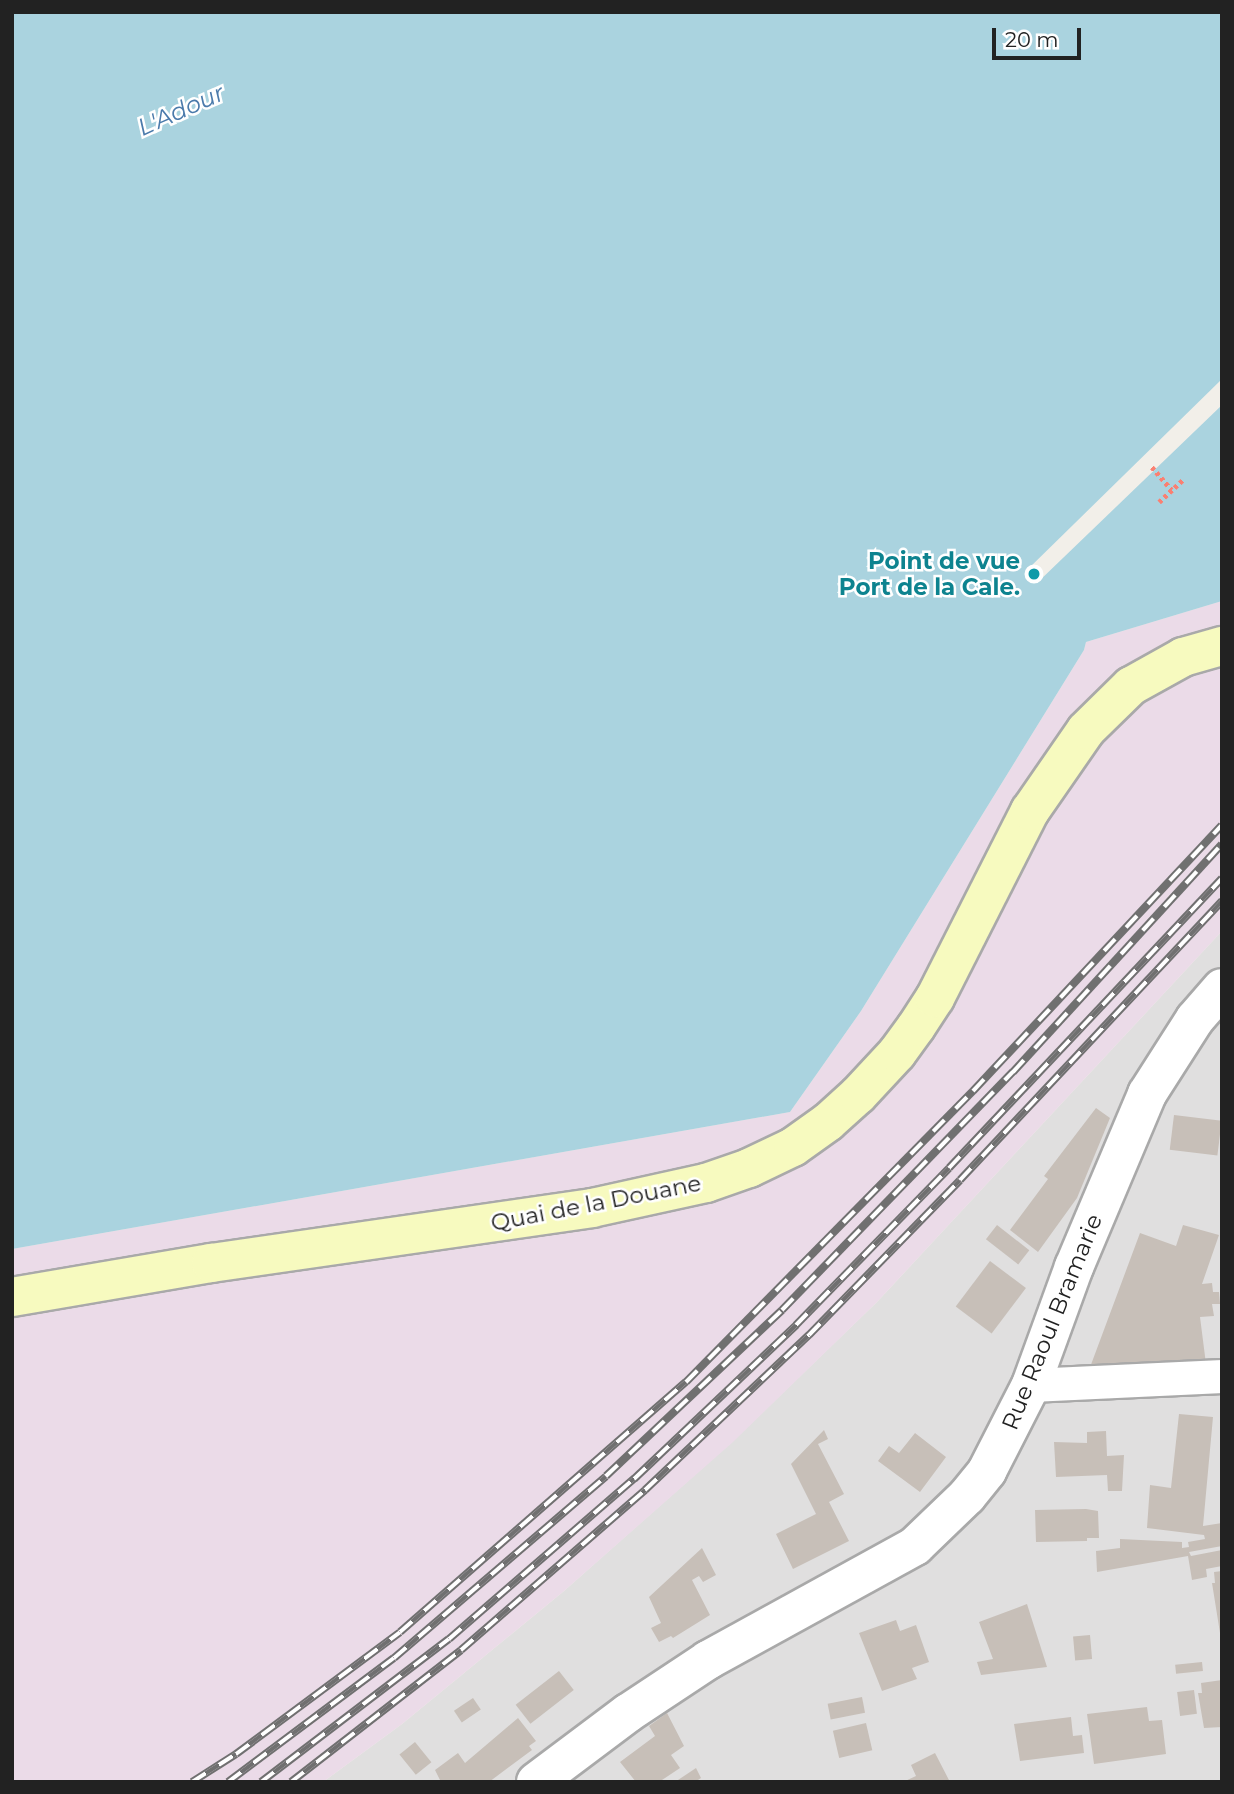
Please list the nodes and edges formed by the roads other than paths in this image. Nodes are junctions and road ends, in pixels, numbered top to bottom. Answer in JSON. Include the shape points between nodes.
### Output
{"nodes":[{"id":1,"x":1222,"y":646,"type":"edge"},
{"id":2,"x":1222,"y":988,"type":"edge"},
{"id":3,"x":12,"y":1297,"type":"edge"},
{"id":4,"x":1222,"y":1376,"type":"edge"},
{"id":5,"x":1031,"y":1385,"type":"junction"},
{"id":6,"x":536,"y":1782,"type":"edge"}],
"edges":[{"from":1,"to":3,"type":"main road","name":"Quai de la Douane","via":[[1183,657],[1131,686],[1086,730],[1030,811],[916,1027],[858,1095],[793,1147],[706,1183],[592,1208]]},
{"from":2,"to":5,"type":"street","name":"Rue Raoul Bramarie","via":[[1195,1019],[1147,1094],[1079,1255]]},
{"from":4,"to":5,"type":"street"},
{"from":5,"to":6,"type":"street","name":"Rue Raoul Bramarie","via":[[987,1471],[915,1546],[697,1666]]}]}
